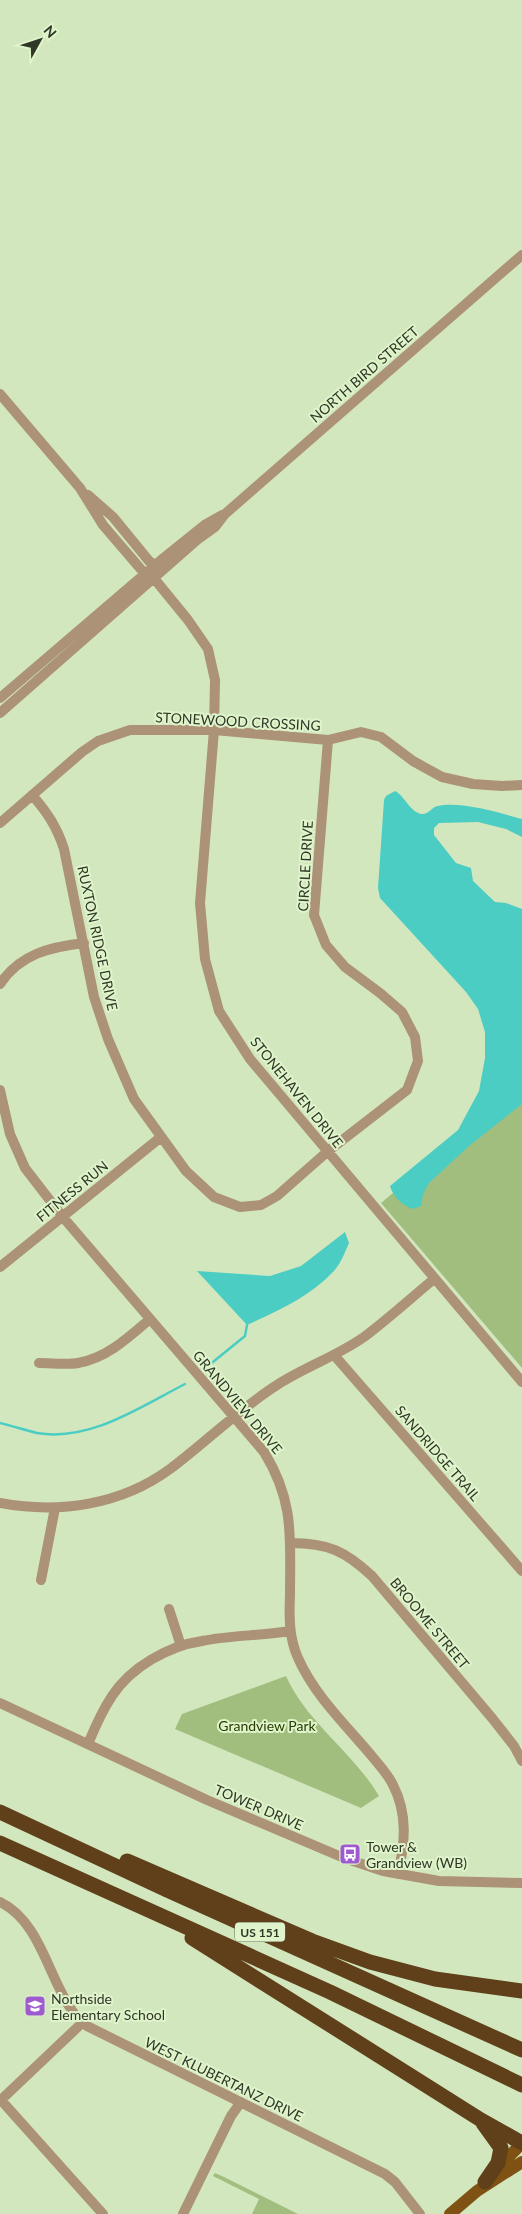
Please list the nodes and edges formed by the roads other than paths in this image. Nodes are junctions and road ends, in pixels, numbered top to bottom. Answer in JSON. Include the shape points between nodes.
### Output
{"nodes":[{"id":1,"x":522,"y":255,"type":"edge"},
{"id":2,"x":0,"y":394,"type":"edge"},
{"id":3,"x":151,"y":572,"type":"junction"},
{"id":4,"x":0,"y":698,"type":"edge"},
{"id":5,"x":0,"y":713,"type":"edge"},
{"id":6,"x":214,"y":730,"type":"junction"},
{"id":7,"x":328,"y":740,"type":"junction"},
{"id":8,"x":522,"y":785,"type":"edge"},
{"id":9,"x":32,"y":795,"type":"junction"},
{"id":10,"x":0,"y":823,"type":"edge"},
{"id":11,"x":84,"y":943,"type":"junction"},
{"id":12,"x":0,"y":984,"type":"edge"},
{"id":13,"x":0,"y":1090,"type":"edge"},
{"id":14,"x":161,"y":1136,"type":"junction"},
{"id":15,"x":327,"y":1152,"type":"junction"},
{"id":16,"x":62,"y":1216,"type":"junction"},
{"id":17,"x":0,"y":1267,"type":"edge"},
{"id":18,"x":434,"y":1279,"type":"junction"},
{"id":19,"x":150,"y":1319,"type":"junction"},
{"id":20,"x":334,"y":1355,"type":"junction"},
{"id":21,"x":39,"y":1362,"type":"dead end"},
{"id":22,"x":522,"y":1382,"type":"edge"},
{"id":23,"x":233,"y":1417,"type":"junction"},
{"id":24,"x":0,"y":1503,"type":"edge"},
{"id":25,"x":54,"y":1508,"type":"junction"},
{"id":26,"x":291,"y":1543,"type":"junction"},
{"id":27,"x":522,"y":1570,"type":"edge"},
{"id":28,"x":41,"y":1580,"type":"dead end"},
{"id":29,"x":169,"y":1610,"type":"dead end"},
{"id":30,"x":290,"y":1631,"type":"junction"},
{"id":31,"x":181,"y":1646,"type":"junction"},
{"id":32,"x":0,"y":1702,"type":"edge"},
{"id":33,"x":88,"y":1744,"type":"junction"},
{"id":34,"x":522,"y":1761,"type":"edge"},
{"id":35,"x":0,"y":1811,"type":"edge"},
{"id":36,"x":0,"y":1843,"type":"edge"},
{"id":37,"x":57,"y":1869,"type":"junction"},
{"id":38,"x":398,"y":1874,"type":"junction"},
{"id":39,"x":522,"y":1883,"type":"edge"},
{"id":40,"x":0,"y":1902,"type":"edge"},
{"id":41,"x":522,"y":1991,"type":"edge"},
{"id":42,"x":83,"y":2022,"type":"junction"},
{"id":43,"x":522,"y":2050,"type":"edge"},
{"id":44,"x":522,"y":2085,"type":"edge"},
{"id":45,"x":1,"y":2100,"type":"edge"},
{"id":46,"x":241,"y":2102,"type":"junction"},
{"id":47,"x":481,"y":2120,"type":"junction"},
{"id":48,"x":522,"y":2143,"type":"edge"},
{"id":49,"x":522,"y":2162,"type":"edge"},
{"id":50,"x":481,"y":2186,"type":"junction"},
{"id":51,"x":103,"y":2214,"type":"edge"},
{"id":52,"x":183,"y":2214,"type":"edge"},
{"id":53,"x":420,"y":2214,"type":"edge"},
{"id":54,"x":450,"y":2214,"type":"edge"}],
"edges":[{"from":1,"to":3,"type":"street","name":"NORTH BIRD STREET","via":[[225,514],[206,524]]},
{"from":2,"to":3,"type":"street","name":"STONEHAVEN DRIVE","via":[[80,488],[113,517],[149,561]]},
{"from":3,"to":4,"type":"street","name":"NORTH BIRD STREET"},
{"from":3,"to":5,"type":"street","name":"NORTH BIRD STREET"},
{"from":3,"to":6,"type":"street","name":"STONEHAVEN DRIVE","via":[[208,649],[215,680]]},
{"from":6,"to":7,"type":"street","name":"STONEWOOD CROSSING"},
{"from":6,"to":9,"type":"street","name":"STONEWOOD CROSSING","via":[[130,730],[98,741]]},
{"from":6,"to":15,"type":"street","name":"STONEHAVEN DRIVE","via":[[200,903],[204,959],[219,1011],[250,1059]]},
{"from":7,"to":8,"type":"street","name":"STONEWOOD CROSSING","via":[[361,732],[381,737],[413,761],[442,777],[473,784]]},
{"from":7,"to":15,"type":"street","name":"CIRCLE DRIVE","via":[[314,915],[326,945],[345,967],[402,1012],[415,1037],[418,1061],[407,1090]]},
{"from":9,"to":10,"type":"street","name":"STONEWOOD CROSSING"},
{"from":9,"to":11,"type":"street","name":"RUXTON RIDGE DRIVE","via":[[58,830]]},
{"from":11,"to":12,"type":"street","via":[[53,947],[26,959]]},
{"from":11,"to":14,"type":"street","name":"RUXTON RIDGE DRIVE","via":[[94,997],[108,1039],[134,1099]]},
{"from":13,"to":16,"type":"street","name":"GRANDVIEW DRIVE","via":[[10,1134],[20,1159]]},
{"from":14,"to":15,"type":"street","name":"RUXTON RIDGE DRIVE","via":[[186,1171],[214,1197],[240,1207],[261,1204],[277,1196]]},
{"from":14,"to":16,"type":"street","name":"FITNESS RUN"},
{"from":15,"to":18,"type":"street","name":"STONEHAVEN DRIVE"},
{"from":16,"to":17,"type":"street","name":"FITNESS RUN"},
{"from":16,"to":19,"type":"street","name":"GRANDVIEW DRIVE"},
{"from":18,"to":20,"type":"street","via":[[364,1337]]},
{"from":18,"to":22,"type":"street","name":"STONEHAVEN DRIVE"},
{"from":19,"to":21,"type":"street","via":[[123,1342],[94,1358],[78,1363]]},
{"from":19,"to":23,"type":"street","name":"GRANDVIEW DRIVE"},
{"from":20,"to":23,"type":"street","via":[[278,1384]]},
{"from":20,"to":27,"type":"street","name":"SANDRIDGE TRAIL"},
{"from":23,"to":25,"type":"street","via":[[152,1481],[106,1500],[84,1506]]},
{"from":23,"to":26,"type":"street","name":"GRANDVIEW DRIVE","via":[[264,1452],[277,1475],[287,1505]]},
{"from":24,"to":25,"type":"street"},
{"from":25,"to":28,"type":"street"},
{"from":26,"to":30,"type":"street","name":"GRANDVIEW DRIVE"},
{"from":26,"to":34,"type":"street","name":"BROOME STREET","via":[[317,1543],[333,1548],[350,1557],[372,1576],[492,1718]]},
{"from":29,"to":31,"type":"street"},
{"from":30,"to":31,"type":"street","via":[[201,1640]]},
{"from":30,"to":38,"type":"street","name":"GRANDVIEW DRIVE","via":[[297,1657],[323,1700],[393,1785],[404,1826]]},
{"from":31,"to":33,"type":"street","via":[[157,1656],[120,1685],[103,1710]]},
{"from":32,"to":33,"type":"street","name":"TOWER DRIVE"},
{"from":33,"to":38,"type":"street","name":"TOWER DRIVE","via":[[344,1858]]},
{"from":35,"to":41,"type":"highway","via":[[56,1830],[356,1957],[409,1974]]},
{"from":35,"to":43,"type":"highway","number":"US 151","via":[[166,1890]]},
{"from":36,"to":37,"type":"highway","number":"US 151"},
{"from":37,"to":44,"type":"highway","number":"US 151","via":[[330,1992]]},
{"from":37,"to":47,"type":"highway","via":[[196,1940]]},
{"from":38,"to":39,"type":"street","name":"TOWER DRIVE","via":[[439,1881]]},
{"from":40,"to":42,"type":"street","name":"WEST KLUBERTANZ DRIVE","via":[[13,1909],[28,1926],[74,2013]]},
{"from":42,"to":45,"type":"street"},
{"from":42,"to":46,"type":"street","name":"WEST KLUBERTANZ DRIVE"},
{"from":45,"to":51,"type":"street"},
{"from":46,"to":52,"type":"street"},
{"from":46,"to":53,"type":"street","name":"WEST KLUBERTANZ DRIVE","via":[[385,2174]]},
{"from":47,"to":48,"type":"highway"},
{"from":47,"to":50,"type":"highway","via":[[501,2148],[498,2164]]},
{"from":48,"to":50,"type":"main road"},
{"from":49,"to":50,"type":"main road"},
{"from":50,"to":54,"type":"main road"}]}
